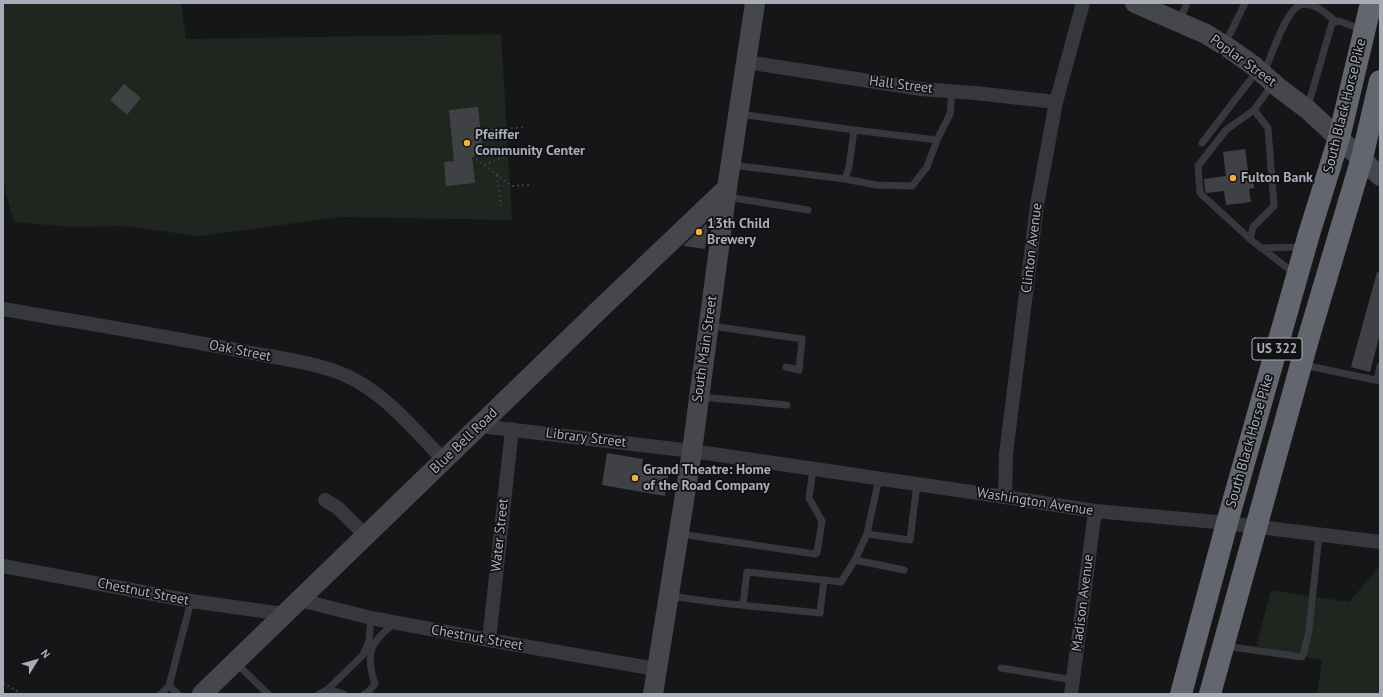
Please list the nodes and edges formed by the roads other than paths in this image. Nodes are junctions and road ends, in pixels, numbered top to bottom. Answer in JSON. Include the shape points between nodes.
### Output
{"nodes":[{"id":1,"x":755,"y":3,"type":"edge"},
{"id":2,"x":1083,"y":3,"type":"edge"},
{"id":3,"x":1135,"y":3,"type":"edge"},
{"id":4,"x":1186,"y":3,"type":"edge"},
{"id":5,"x":1245,"y":3,"type":"edge"},
{"id":6,"x":1371,"y":3,"type":"edge"},
{"id":7,"x":1335,"y":21,"type":"junction"},
{"id":8,"x":1179,"y":22,"type":"junction"},
{"id":9,"x":1364,"y":30,"type":"junction"},
{"id":10,"x":1224,"y":46,"type":"junction"},
{"id":11,"x":746,"y":62,"type":"junction"},
{"id":12,"x":1265,"y":76,"type":"junction"},
{"id":13,"x":952,"y":91,"type":"junction"},
{"id":14,"x":1379,"y":92,"type":"edge"},
{"id":15,"x":1056,"y":102,"type":"junction"},
{"id":16,"x":1307,"y":108,"type":"junction"},
{"id":17,"x":1254,"y":110,"type":"junction"},
{"id":18,"x":738,"y":114,"type":"junction"},
{"id":19,"x":854,"y":130,"type":"junction"},
{"id":20,"x":1339,"y":138,"type":"junction"},
{"id":21,"x":937,"y":140,"type":"junction"},
{"id":22,"x":1202,"y":143,"type":"dead end"},
{"id":23,"x":1362,"y":158,"type":"junction"},
{"id":24,"x":730,"y":165,"type":"junction"},
{"id":25,"x":1380,"y":176,"type":"edge"},
{"id":26,"x":845,"y":179,"type":"junction"},
{"id":27,"x":726,"y":193,"type":"junction"},
{"id":28,"x":808,"y":210,"type":"dead end"},
{"id":29,"x":1250,"y":239,"type":"junction"},
{"id":30,"x":1305,"y":247,"type":"junction"},
{"id":31,"x":1261,"y":248,"type":"junction"},
{"id":32,"x":1297,"y":276,"type":"junction"},
{"id":33,"x":3,"y":309,"type":"edge"},
{"id":34,"x":708,"y":326,"type":"junction"},
{"id":35,"x":1302,"y":364,"type":"junction"},
{"id":36,"x":1380,"y":366,"type":"edge"},
{"id":37,"x":786,"y":368,"type":"dead end"},
{"id":38,"x":1378,"y":380,"type":"edge"},
{"id":39,"x":699,"y":397,"type":"junction"},
{"id":40,"x":787,"y":405,"type":"dead end"},
{"id":41,"x":480,"y":426,"type":"junction"},
{"id":42,"x":512,"y":429,"type":"junction"},
{"id":43,"x":692,"y":451,"type":"junction"},
{"id":44,"x":445,"y":460,"type":"junction"},
{"id":45,"x":813,"y":469,"type":"junction"},
{"id":46,"x":879,"y":478,"type":"junction"},
{"id":47,"x":917,"y":484,"type":"junction"},
{"id":48,"x":1005,"y":497,"type":"junction"},
{"id":49,"x":325,"y":500,"type":"dead end"},
{"id":50,"x":1095,"y":511,"type":"junction"},
{"id":51,"x":1227,"y":523,"type":"junction"},
{"id":52,"x":1256,"y":527,"type":"junction"},
{"id":53,"x":678,"y":534,"type":"junction"},
{"id":54,"x":867,"y":534,"type":"junction"},
{"id":55,"x":1319,"y":535,"type":"junction"},
{"id":56,"x":366,"y":536,"type":"junction"},
{"id":57,"x":1380,"y":542,"type":"edge"},
{"id":58,"x":855,"y":560,"type":"junction"},
{"id":59,"x":3,"y":566,"type":"edge"},
{"id":60,"x":904,"y":570,"type":"dead end"},
{"id":61,"x":824,"y":580,"type":"junction"},
{"id":62,"x":668,"y":595,"type":"junction"},
{"id":63,"x":300,"y":600,"type":"junction"},
{"id":64,"x":191,"y":601,"type":"junction"},
{"id":65,"x":743,"y":605,"type":"junction"},
{"id":66,"x":284,"y":614,"type":"junction"},
{"id":67,"x":371,"y":618,"type":"junction"},
{"id":68,"x":394,"y":622,"type":"junction"},
{"id":69,"x":489,"y":640,"type":"junction"},
{"id":70,"x":1223,"y":646,"type":"junction"},
{"id":71,"x":235,"y":662,"type":"junction"},
{"id":72,"x":1002,"y":668,"type":"dead end"},
{"id":73,"x":656,"y":669,"type":"junction"},
{"id":74,"x":169,"y":686,"type":"junction"},
{"id":75,"x":1072,"y":687,"type":"edge"},
{"id":76,"x":328,"y":689,"type":"junction"},
{"id":77,"x":161,"y":694,"type":"edge"},
{"id":78,"x":178,"y":694,"type":"edge"},
{"id":79,"x":202,"y":694,"type":"edge"},
{"id":80,"x":268,"y":694,"type":"edge"},
{"id":81,"x":319,"y":694,"type":"edge"},
{"id":82,"x":344,"y":694,"type":"edge"},
{"id":83,"x":364,"y":694,"type":"edge"},
{"id":84,"x":653,"y":694,"type":"edge"},
{"id":85,"x":1180,"y":694,"type":"edge"},
{"id":86,"x":1210,"y":694,"type":"edge"}],
"edges":[{"from":1,"to":11,"type":"street","name":"South Main Street"},
{"from":2,"to":15,"type":"street","name":"Clinton Avenue"},
{"from":3,"to":8,"type":"street","name":"Poplar Street"},
{"from":4,"to":8,"type":"lane"},
{"from":5,"to":10,"type":"lane"},
{"from":6,"to":9,"type":"highway","name":"South Black Horse Pike","number":"US 322"},
{"from":7,"to":9,"type":"lane"},
{"from":7,"to":12,"type":"lane","via":[[1311,5],[1300,5],[1282,28]]},
{"from":7,"to":16,"type":"lane","via":[[1332,23]]},
{"from":8,"to":10,"type":"street","name":"Poplar Street","via":[[1206,34]]},
{"from":9,"to":20,"type":"highway","name":"South Black Horse Pike","number":"US 322"},
{"from":10,"to":12,"type":"street","name":"Poplar Street"},
{"from":11,"to":13,"type":"street","name":"Hall Street","via":[[921,89]]},
{"from":11,"to":18,"type":"street","name":"South Main Street"},
{"from":12,"to":16,"type":"street","name":"Poplar Street"},
{"from":12,"to":17,"type":"lane"},
{"from":12,"to":22,"type":"lane"},
{"from":13,"to":15,"type":"street","name":"Hall Street"},
{"from":13,"to":21,"type":"lane","via":[[950,114]]},
{"from":14,"to":23,"type":"highway","name":"South Black Horse Pike","number":"US 322","via":[[1371,136]]},
{"from":15,"to":48,"type":"street","name":"Clinton Avenue","via":[[1037,205],[1006,454]]},
{"from":16,"to":20,"type":"street","name":"Poplar Street"},
{"from":17,"to":29,"type":"lane","via":[[1268,128],[1274,206],[1253,227]]},
{"from":17,"to":29,"type":"lane","via":[[1226,130],[1198,166],[1200,193]]},
{"from":18,"to":19,"type":"lane"},
{"from":18,"to":24,"type":"street","name":"South Main Street"},
{"from":19,"to":21,"type":"lane"},
{"from":19,"to":26,"type":"lane"},
{"from":20,"to":23,"type":"street","name":"Poplar Street"},
{"from":20,"to":30,"type":"highway","name":"South Black Horse Pike","number":"US 322"},
{"from":21,"to":26,"type":"lane","via":[[927,167],[912,186],[876,185]]},
{"from":23,"to":25,"type":"street","name":"Poplar Street"},
{"from":23,"to":35,"type":"highway","name":"South Black Horse Pike","number":"US 322"},
{"from":24,"to":26,"type":"lane"},
{"from":24,"to":27,"type":"street","name":"South Main Street"},
{"from":27,"to":28,"type":"lane"},
{"from":27,"to":34,"type":"street","name":"South Main Street"},
{"from":27,"to":41,"type":"street","name":"Blue Bell Road"},
{"from":29,"to":31,"type":"lane"},
{"from":30,"to":31,"type":"lane"},
{"from":30,"to":32,"type":"highway","name":"South Black Horse Pike","number":"US 322"},
{"from":31,"to":32,"type":"lane"},
{"from":32,"to":51,"type":"highway","name":"South Black Horse Pike","number":"US 322"},
{"from":33,"to":44,"type":"street","name":"Oak Street","via":[[324,368],[347,376],[372,390]]},
{"from":34,"to":37,"type":"lane","via":[[802,339],[799,370]]},
{"from":34,"to":39,"type":"street","name":"South Main Street"},
{"from":35,"to":38,"type":"lane"},
{"from":35,"to":52,"type":"highway","name":"South Black Horse Pike","number":"US 322"},
{"from":36,"to":38,"type":"lane"},
{"from":39,"to":40,"type":"lane"},
{"from":39,"to":43,"type":"street","name":"South Main Street"},
{"from":41,"to":42,"type":"street","name":"Library Street"},
{"from":41,"to":44,"type":"street","name":"Blue Bell Road"},
{"from":42,"to":43,"type":"street","name":"Library Street"},
{"from":42,"to":69,"type":"street","name":"Water Street"},
{"from":43,"to":45,"type":"street","name":"Washington Avenue"},
{"from":43,"to":53,"type":"street","name":"South Main Street"},
{"from":44,"to":56,"type":"street","name":"Blue Bell Road"},
{"from":45,"to":46,"type":"street","name":"Washington Avenue"},
{"from":45,"to":53,"type":"lane","via":[[809,498],[822,521],[815,554]]},
{"from":46,"to":47,"type":"street","name":"Washington Avenue"},
{"from":46,"to":54,"type":"lane"},
{"from":47,"to":48,"type":"street","name":"Washington Avenue"},
{"from":47,"to":54,"type":"lane","via":[[910,540]]},
{"from":48,"to":50,"type":"street","name":"Washington Avenue"},
{"from":49,"to":56,"type":"street","via":[[338,508]]},
{"from":50,"to":51,"type":"street","name":"Washington Avenue"},
{"from":50,"to":75,"type":"street","name":"Madison Avenue"},
{"from":51,"to":52,"type":"street","name":"Washington Avenue"},
{"from":51,"to":85,"type":"highway","name":"South Black Horse Pike","number":"US 322"},
{"from":52,"to":55,"type":"street","name":"Washington Avenue"},
{"from":52,"to":70,"type":"highway","name":"South Black Horse Pike","number":"US 322"},
{"from":53,"to":62,"type":"street","name":"South Main Street"},
{"from":54,"to":58,"type":"lane"},
{"from":55,"to":57,"type":"street","name":"Washington Avenue"},
{"from":55,"to":70,"type":"lane","via":[[1309,630],[1302,657]]},
{"from":56,"to":63,"type":"street","name":"Blue Bell Road"},
{"from":58,"to":60,"type":"lane"},
{"from":58,"to":61,"type":"lane","via":[[841,582]]},
{"from":59,"to":64,"type":"street","name":"Chestnut Street"},
{"from":61,"to":65,"type":"lane","via":[[748,572]]},
{"from":61,"to":65,"type":"lane","via":[[820,613]]},
{"from":62,"to":65,"type":"lane"},
{"from":62,"to":73,"type":"street","name":"South Main Street"},
{"from":63,"to":66,"type":"street","name":"Blue Bell Road"},
{"from":63,"to":67,"type":"street","name":"Chestnut Street"},
{"from":64,"to":66,"type":"street","name":"Chestnut Street"},
{"from":64,"to":74,"type":"lane"},
{"from":66,"to":71,"type":"street","name":"Blue Bell Road"},
{"from":67,"to":68,"type":"street","name":"Chestnut Street"},
{"from":67,"to":76,"type":"lane","via":[[369,641],[363,654]]},
{"from":68,"to":69,"type":"street","name":"Chestnut Street"},
{"from":68,"to":83,"type":"lane","via":[[378,638],[371,652],[375,684]]},
{"from":69,"to":73,"type":"street","name":"Chestnut Street"},
{"from":70,"to":86,"type":"highway","name":"South Black Horse Pike","number":"US 322"},
{"from":71,"to":79,"type":"street","name":"Blue Bell Road"},
{"from":71,"to":80,"type":"lane"},
{"from":72,"to":75,"type":"lane"},
{"from":73,"to":84,"type":"street","name":"South Main Street"},
{"from":74,"to":77,"type":"lane"},
{"from":74,"to":78,"type":"lane"},
{"from":76,"to":81,"type":"lane"},
{"from":76,"to":82,"type":"lane"}]}
